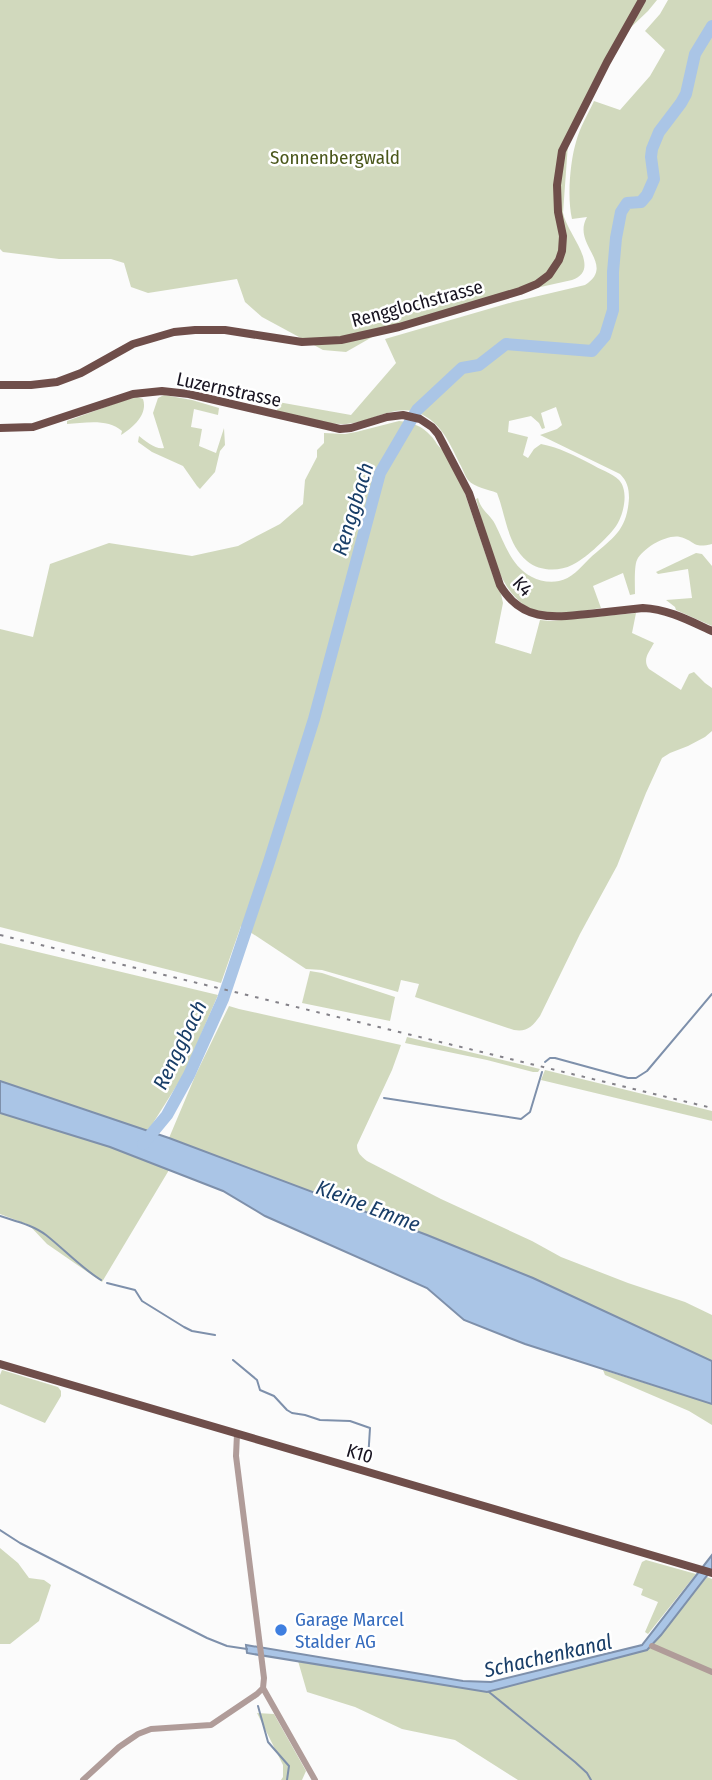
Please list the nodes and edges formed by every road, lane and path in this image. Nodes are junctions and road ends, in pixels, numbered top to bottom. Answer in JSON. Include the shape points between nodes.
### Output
{"nodes":[{"id":1,"x":642,"y":0,"type":"edge"},
{"id":2,"x":0,"y":385,"type":"edge"},
{"id":3,"x":411,"y":416,"type":"joint"},
{"id":4,"x":0,"y":428,"type":"edge"},
{"id":5,"x":712,"y":631,"type":"edge"},
{"id":6,"x":0,"y":1364,"type":"edge"},
{"id":7,"x":237,"y":1434,"type":"junction"},
{"id":8,"x":711,"y":1573,"type":"edge"},
{"id":9,"x":652,"y":1646,"type":"dead end"},
{"id":10,"x":712,"y":1672,"type":"edge"},
{"id":11,"x":263,"y":1688,"type":"junction"},
{"id":12,"x":83,"y":1780,"type":"edge"},
{"id":13,"x":315,"y":1780,"type":"edge"}],
"edges":[{"from":1,"to":2,"type":"main road","name":"Rengglochstrasse","via":[[562,151],[557,173],[562,251],[549,275],[531,287],[341,340],[174,332],[133,344],[57,382]]},
{"from":3,"to":4,"type":"main road","name":"Luzernstrasse","via":[[394,415],[340,429],[179,392],[154,391],[33,427]]},
{"from":3,"to":5,"type":"main road","name":"K4","via":[[438,433],[469,493],[495,573],[515,604],[547,617],[656,609]]},
{"from":6,"to":7,"type":"main road","name":"K10"},
{"from":7,"to":8,"type":"main road","name":"K10"},
{"from":7,"to":11,"type":"street"},
{"from":9,"to":10,"type":"street"},
{"from":11,"to":12,"type":"street","via":[[211,1725],[138,1734]]},
{"from":11,"to":13,"type":"street"}]}
